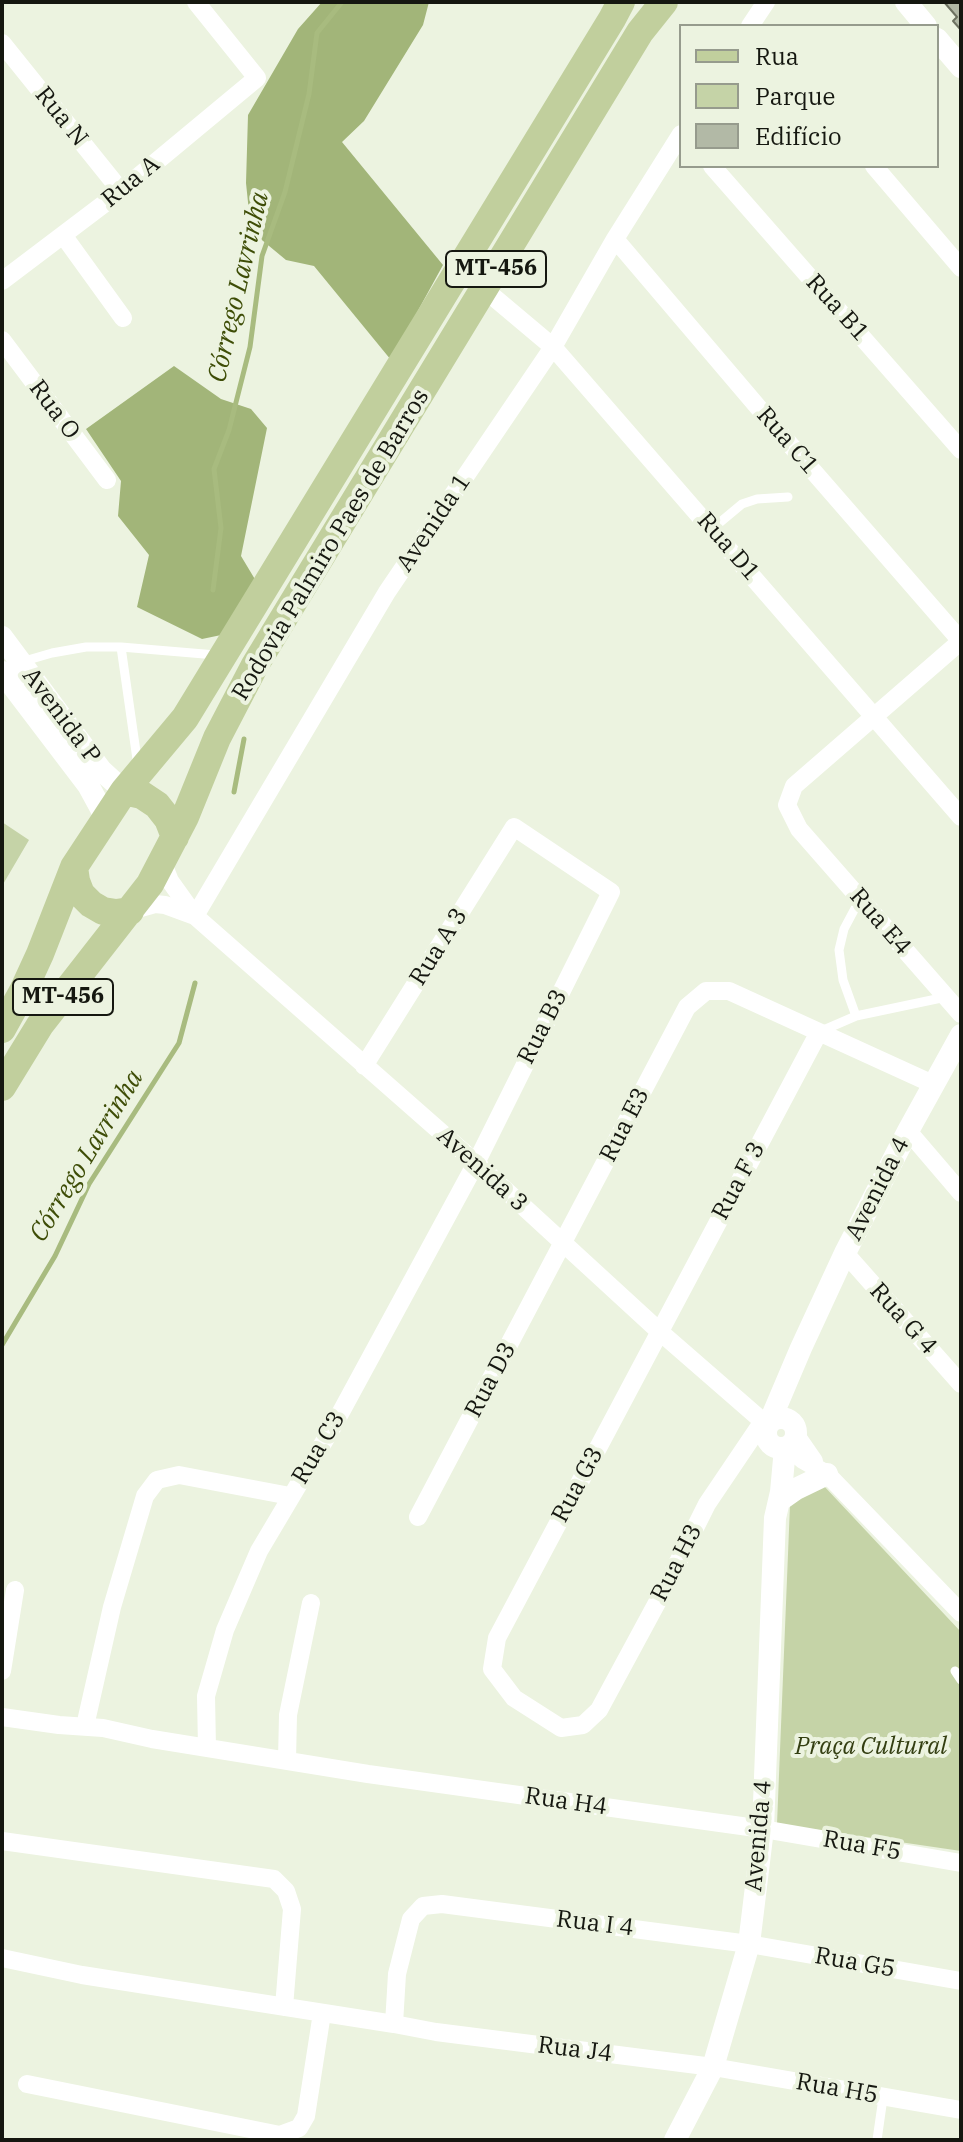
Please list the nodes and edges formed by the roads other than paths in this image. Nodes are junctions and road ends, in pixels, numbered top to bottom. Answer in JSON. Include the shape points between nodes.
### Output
{"nodes":[{"id":1,"x":196,"y":2,"type":"edge"},
{"id":2,"x":621,"y":2,"type":"edge"},
{"id":3,"x":664,"y":2,"type":"edge"},
{"id":4,"x":766,"y":2,"type":"edge"},
{"id":5,"x":906,"y":2,"type":"edge"},
{"id":6,"x":753,"y":24,"type":"edge"},
{"id":7,"x":924,"y":24,"type":"edge"},
{"id":8,"x":939,"y":41,"type":"edge"},
{"id":9,"x":2,"y":43,"type":"edge"},
{"id":10,"x":961,"y":67,"type":"edge"},
{"id":11,"x":679,"y":137,"type":"edge"},
{"id":12,"x":714,"y":168,"type":"edge"},
{"id":13,"x":876,"y":168,"type":"edge"},
{"id":14,"x":121,"y":191,"type":"junction"},
{"id":15,"x":63,"y":235,"type":"junction"},
{"id":16,"x":615,"y":239,"type":"junction"},
{"id":17,"x":961,"y":268,"type":"edge"},
{"id":18,"x":2,"y":281,"type":"edge"},
{"id":19,"x":484,"y":289,"type":"junction"},
{"id":20,"x":123,"y":318,"type":"dead end"},
{"id":21,"x":2,"y":340,"type":"edge"},
{"id":22,"x":553,"y":347,"type":"junction"},
{"id":23,"x":961,"y":450,"type":"edge"},
{"id":24,"x":107,"y":480,"type":"dead end"},
{"id":25,"x":788,"y":497,"type":"dead end"},
{"id":26,"x":712,"y":529,"type":"junction"},
{"id":27,"x":2,"y":637,"type":"edge"},
{"id":28,"x":961,"y":641,"type":"edge"},
{"id":29,"x":121,"y":647,"type":"junction"},
{"id":30,"x":224,"y":656,"type":"junction"},
{"id":31,"x":8,"y":669,"type":"edge"},
{"id":32,"x":875,"y":717,"type":"junction"},
{"id":33,"x":132,"y":782,"type":"junction"},
{"id":34,"x":961,"y":817,"type":"edge"},
{"id":35,"x":106,"y":818,"type":"junction"},
{"id":36,"x":169,"y":849,"type":"junction"},
{"id":37,"x":74,"y":867,"type":"junction"},
{"id":38,"x":611,"y":892,"type":"joint"},
{"id":39,"x":860,"y":899,"type":"junction"},
{"id":40,"x":130,"y":911,"type":"junction"},
{"id":41,"x":195,"y":916,"type":"junction"},
{"id":42,"x":946,"y":997,"type":"junction"},
{"id":43,"x":961,"y":1014,"type":"edge"},
{"id":44,"x":856,"y":1016,"type":"junction"},
{"id":45,"x":2,"y":1029,"type":"edge"},
{"id":46,"x":819,"y":1032,"type":"junction"},
{"id":47,"x":961,"y":1035,"type":"edge"},
{"id":48,"x":364,"y":1066,"type":"junction"},
{"id":49,"x":935,"y":1085,"type":"junction"},
{"id":50,"x":2,"y":1087,"type":"edge"},
{"id":51,"x":908,"y":1131,"type":"junction"},
{"id":52,"x":476,"y":1163,"type":"junction"},
{"id":53,"x":961,"y":1193,"type":"edge"},
{"id":54,"x":563,"y":1243,"type":"junction"},
{"id":55,"x":845,"y":1253,"type":"junction"},
{"id":56,"x":659,"y":1331,"type":"junction"},
{"id":57,"x":961,"y":1384,"type":"edge"},
{"id":58,"x":779,"y":1433,"type":"junction"},
{"id":59,"x":824,"y":1472,"type":"junction"},
{"id":60,"x":290,"y":1496,"type":"junction"},
{"id":61,"x":777,"y":1509,"type":"junction"},
{"id":62,"x":418,"y":1517,"type":"dead end"},
{"id":63,"x":15,"y":1590,"type":"dead end"},
{"id":64,"x":311,"y":1603,"type":"dead end"},
{"id":65,"x":961,"y":1613,"type":"edge"},
{"id":66,"x":2,"y":1671,"type":"edge"},
{"id":67,"x":599,"y":1710,"type":"joint"},
{"id":68,"x":2,"y":1717,"type":"edge"},
{"id":69,"x":85,"y":1726,"type":"junction"},
{"id":70,"x":207,"y":1748,"type":"junction"},
{"id":71,"x":287,"y":1760,"type":"junction"},
{"id":72,"x":763,"y":1829,"type":"junction"},
{"id":73,"x":2,"y":1841,"type":"edge"},
{"id":74,"x":961,"y":1863,"type":"edge"},
{"id":75,"x":749,"y":1944,"type":"junction"},
{"id":76,"x":2,"y":1958,"type":"edge"},
{"id":77,"x":961,"y":1981,"type":"edge"},
{"id":78,"x":284,"y":2007,"type":"junction"},
{"id":79,"x":322,"y":2013,"type":"junction"},
{"id":80,"x":394,"y":2024,"type":"junction"},
{"id":81,"x":713,"y":2067,"type":"junction"},
{"id":82,"x":27,"y":2084,"type":"dead end"},
{"id":83,"x":883,"y":2098,"type":"junction"},
{"id":84,"x":961,"y":2110,"type":"edge"},
{"id":85,"x":675,"y":2140,"type":"edge"},
{"id":86,"x":877,"y":2140,"type":"edge"}],
"edges":[{"from":1,"to":14,"type":"street","name":"Rua A","via":[[257,78]]},
{"from":2,"to":30,"type":"main road","name":"Rodovia Palmiro Paes de Barros","number":"MT-456"},
{"from":3,"to":19,"type":"main road","name":"Rodovia Palmiro Paes de Barros","number":"MT-456","via":[[640,32]]},
{"from":4,"to":6,"type":"street"},
{"from":5,"to":7,"type":"street"},
{"from":8,"to":10,"type":"street"},
{"from":9,"to":14,"type":"street","name":"Rua N"},
{"from":11,"to":16,"type":"street","name":"Avenida 1"},
{"from":12,"to":23,"type":"street","name":"Rua B1"},
{"from":13,"to":17,"type":"street"},
{"from":14,"to":15,"type":"street","name":"Rua A"},
{"from":15,"to":18,"type":"street","name":"Rua A"},
{"from":15,"to":20,"type":"street"},
{"from":16,"to":22,"type":"street","name":"Avenida 1"},
{"from":16,"to":28,"type":"street","name":"Rua C1"},
{"from":19,"to":22,"type":"street","name":"Rua D1"},
{"from":19,"to":36,"type":"main road","name":"Rodovia Palmiro Paes de Barros","number":"MT-456","via":[[255,665]]},
{"from":21,"to":24,"type":"street","name":"Rua O"},
{"from":22,"to":26,"type":"street","name":"Rua D1"},
{"from":22,"to":41,"type":"street","name":"Avenida 1","via":[[387,592]]},
{"from":25,"to":26,"type":"lane","via":[[742,504]]},
{"from":26,"to":32,"type":"street","name":"Rua D1"},
{"from":27,"to":31,"type":"street","name":"Avenida P"},
{"from":28,"to":32,"type":"street"},
{"from":29,"to":30,"type":"lane"},
{"from":29,"to":31,"type":"lane","via":[[52,653]]},
{"from":29,"to":33,"type":"lane"},
{"from":30,"to":33,"type":"main road","name":"Rodovia Palmiro Paes de Barros","number":"MT-456","via":[[185,718]]},
{"from":31,"to":33,"type":"street","name":"Avenida P","via":[[101,770]]},
{"from":31,"to":35,"type":"street","name":"Avenida P"},
{"from":32,"to":34,"type":"street","name":"Rua D1"},
{"from":32,"to":39,"type":"street","name":"Rua E4","via":[[794,786],[787,805],[799,829]]},
{"from":33,"to":35,"type":"main road","name":"Rodovia Palmiro Paes de Barros","number":"MT-456"},
{"from":33,"to":36,"type":"main road","via":[[168,819]]},
{"from":35,"to":37,"type":"main road","name":"Rodovia Palmiro Paes de Barros","number":"MT-456"},
{"from":36,"to":40,"type":"main road","name":"Rodovia Palmiro Paes de Barros","number":"MT-456"},
{"from":36,"to":41,"type":"street","via":[[170,881]]},
{"from":37,"to":40,"type":"main road","via":[[81,894],[91,904],[103,911]]},
{"from":37,"to":45,"type":"main road","name":"Rodovia Palmiro Paes de Barros","number":"MT-456","via":[[40,954]]},
{"from":38,"to":48,"type":"street","name":"Rua A 3","via":[[514,827]]},
{"from":38,"to":52,"type":"street","name":"Rua B3"},
{"from":39,"to":42,"type":"street","name":"Rua E4"},
{"from":39,"to":44,"type":"lane","via":[[839,950]]},
{"from":40,"to":41,"type":"street","via":[[155,904]]},
{"from":40,"to":50,"type":"main road","name":"Rodovia Palmiro Paes de Barros","number":"MT-456","via":[[40,1025]]},
{"from":41,"to":48,"type":"street","name":"Avenida 3"},
{"from":42,"to":43,"type":"street","name":"Rua E4"},
{"from":42,"to":44,"type":"lane"},
{"from":44,"to":46,"type":"lane"},
{"from":46,"to":49,"type":"street"},
{"from":46,"to":54,"type":"street","name":"Rua E3","via":[[729,991],[706,991],[687,1007]]},
{"from":46,"to":56,"type":"street","name":"Rua F 3"},
{"from":47,"to":49,"type":"street","name":"Avenida 4"},
{"from":48,"to":52,"type":"street","name":"Avenida 3"},
{"from":49,"to":51,"type":"street","name":"Avenida 4"},
{"from":51,"to":53,"type":"street"},
{"from":51,"to":55,"type":"street","name":"Avenida 4"},
{"from":52,"to":54,"type":"street","name":"Avenida 3"},
{"from":52,"to":60,"type":"street","name":"Rua C3"},
{"from":54,"to":56,"type":"street","name":"Avenida 3"},
{"from":54,"to":62,"type":"street","name":"Rua D3"},
{"from":55,"to":57,"type":"street","name":"Rua G 4"},
{"from":55,"to":58,"type":"street","name":"Avenida 4","via":[[801,1348]]},
{"from":56,"to":58,"type":"street","name":"Avenida 3"},
{"from":56,"to":67,"type":"street","name":"Rua G3","via":[[497,1638],[492,1669],[514,1698],[561,1728],[583,1725]]},
{"from":58,"to":59,"type":"street","name":"Avenida 3"},
{"from":58,"to":61,"type":"street","name":"Avenida 4","via":[[770,1492]]},
{"from":58,"to":67,"type":"street","name":"Rua H3","via":[[707,1504]]},
{"from":59,"to":61,"type":"street"},
{"from":59,"to":65,"type":"street","name":"Avenida 3"},
{"from":60,"to":69,"type":"street","via":[[179,1475],[157,1480],[136,1523]]},
{"from":60,"to":70,"type":"street","name":"Rua C3","via":[[225,1630],[206,1696]]},
{"from":61,"to":72,"type":"street","name":"Avenida 4"},
{"from":63,"to":66,"type":"street"},
{"from":64,"to":71,"type":"street","via":[[288,1715]]},
{"from":68,"to":69,"type":"street","name":"Rua H4"},
{"from":69,"to":70,"type":"street","name":"Rua H4"},
{"from":70,"to":71,"type":"street","name":"Rua H4"},
{"from":71,"to":72,"type":"street","name":"Rua H4"},
{"from":72,"to":74,"type":"street","name":"Rua F5"},
{"from":72,"to":75,"type":"street","name":"Avenida 4"},
{"from":73,"to":78,"type":"street","via":[[274,1879],[286,1891],[292,1909]]},
{"from":75,"to":77,"type":"street","name":"Rua G5"},
{"from":75,"to":80,"type":"street","name":"Rua I 4","via":[[442,1904],[423,1906],[411,1919],[397,1974]]},
{"from":75,"to":81,"type":"street","name":"Avenida 4"},
{"from":76,"to":78,"type":"street","name":"Rua J4"},
{"from":78,"to":79,"type":"street","name":"Rua J4"},
{"from":79,"to":80,"type":"street","name":"Rua J4"},
{"from":79,"to":82,"type":"street","via":[[306,2116],[299,2128],[280,2135]]},
{"from":80,"to":81,"type":"street","name":"Rua J4"},
{"from":81,"to":83,"type":"street","name":"Rua H5"},
{"from":81,"to":85,"type":"street","name":"Avenida 4"},
{"from":83,"to":84,"type":"street","name":"Rua H5"},
{"from":83,"to":86,"type":"lane"}]}
